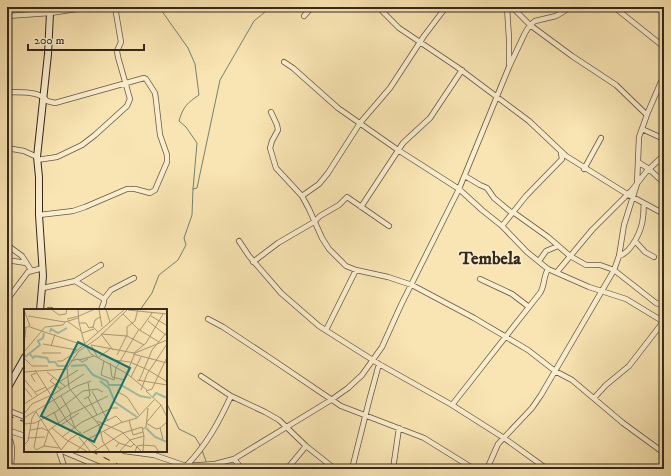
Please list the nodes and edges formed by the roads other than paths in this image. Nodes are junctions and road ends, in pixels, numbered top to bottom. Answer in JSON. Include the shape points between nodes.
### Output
{"nodes":[{"id":1,"x":90,"y":7,"type":"edge"},
{"id":2,"x":115,"y":7,"type":"edge"},
{"id":3,"x":312,"y":7,"type":"edge"},
{"id":4,"x":378,"y":7,"type":"edge"},
{"id":5,"x":446,"y":7,"type":"edge"},
{"id":6,"x":507,"y":7,"type":"edge"},
{"id":7,"x":512,"y":7,"type":"edge"},
{"id":8,"x":571,"y":7,"type":"edge"},
{"id":9,"x":614,"y":7,"type":"edge"},
{"id":10,"x":51,"y":10,"type":"edge"},
{"id":11,"x":7,"y":16,"type":"edge"},
{"id":12,"x":304,"y":16,"type":"dead end"},
{"id":13,"x":530,"y":25,"type":"junction"},
{"id":14,"x":420,"y":43,"type":"junction"},
{"id":15,"x":664,"y":47,"type":"edge"},
{"id":16,"x":284,"y":62,"type":"dead end"},
{"id":17,"x":509,"y":67,"type":"junction"},
{"id":18,"x":462,"y":70,"type":"junction"},
{"id":19,"x":664,"y":75,"type":"edge"},
{"id":20,"x":125,"y":83,"type":"junction"},
{"id":21,"x":7,"y":92,"type":"edge"},
{"id":22,"x":44,"y":96,"type":"junction"},
{"id":23,"x":498,"y":97,"type":"junction"},
{"id":24,"x":271,"y":112,"type":"dead end"},
{"id":25,"x":647,"y":115,"type":"junction"},
{"id":26,"x":360,"y":123,"type":"junction"},
{"id":27,"x":642,"y":129,"type":"junction"},
{"id":28,"x":601,"y":138,"type":"dead end"},
{"id":29,"x":664,"y":139,"type":"edge"},
{"id":30,"x":7,"y":148,"type":"edge"},
{"id":31,"x":398,"y":150,"type":"junction"},
{"id":32,"x":561,"y":152,"type":"junction"},
{"id":33,"x":664,"y":154,"type":"edge"},
{"id":34,"x":37,"y":158,"type":"junction"},
{"id":35,"x":562,"y":159,"type":"junction"},
{"id":36,"x":570,"y":160,"type":"junction"},
{"id":37,"x":638,"y":162,"type":"junction"},
{"id":38,"x":584,"y":169,"type":"junction"},
{"id":39,"x":649,"y":169,"type":"junction"},
{"id":40,"x":465,"y":176,"type":"junction"},
{"id":41,"x":664,"y":183,"type":"edge"},
{"id":42,"x":637,"y":184,"type":"junction"},
{"id":43,"x":460,"y":189,"type":"junction"},
{"id":44,"x":627,"y":194,"type":"junction"},
{"id":45,"x":302,"y":196,"type":"junction"},
{"id":46,"x":633,"y":198,"type":"junction"},
{"id":47,"x":644,"y":204,"type":"junction"},
{"id":48,"x":361,"y":207,"type":"junction"},
{"id":49,"x":652,"y":208,"type":"junction"},
{"id":50,"x":513,"y":213,"type":"junction"},
{"id":51,"x":664,"y":214,"type":"edge"},
{"id":52,"x":39,"y":215,"type":"junction"},
{"id":53,"x":644,"y":218,"type":"junction"},
{"id":54,"x":314,"y":222,"type":"junction"},
{"id":55,"x":389,"y":226,"type":"dead end"},
{"id":56,"x":502,"y":226,"type":"junction"},
{"id":57,"x":239,"y":241,"type":"dead end"},
{"id":58,"x":635,"y":241,"type":"junction"},
{"id":59,"x":7,"y":245,"type":"edge"},
{"id":60,"x":558,"y":246,"type":"junction"},
{"id":61,"x":570,"y":256,"type":"junction"},
{"id":62,"x":619,"y":256,"type":"junction"},
{"id":63,"x":654,"y":257,"type":"dead end"},
{"id":64,"x":7,"y":260,"type":"edge"},
{"id":65,"x":539,"y":261,"type":"junction"},
{"id":66,"x":253,"y":262,"type":"junction"},
{"id":67,"x":26,"y":263,"type":"junction"},
{"id":68,"x":101,"y":266,"type":"dead end"},
{"id":69,"x":43,"y":268,"type":"junction"},
{"id":70,"x":548,"y":269,"type":"junction"},
{"id":71,"x":32,"y":270,"type":"junction"},
{"id":72,"x":356,"y":270,"type":"junction"},
{"id":73,"x":614,"y":270,"type":"junction"},
{"id":74,"x":557,"y":272,"type":"junction"},
{"id":75,"x":134,"y":278,"type":"dead end"},
{"id":76,"x":480,"y":279,"type":"dead end"},
{"id":77,"x":75,"y":281,"type":"junction"},
{"id":78,"x":412,"y":285,"type":"junction"},
{"id":79,"x":43,"y":288,"type":"junction"},
{"id":80,"x":601,"y":291,"type":"junction"},
{"id":81,"x":104,"y":299,"type":"junction"},
{"id":82,"x":7,"y":300,"type":"edge"},
{"id":83,"x":664,"y":302,"type":"edge"},
{"id":84,"x":529,"y":307,"type":"junction"},
{"id":85,"x":40,"y":309,"type":"edge"},
{"id":86,"x":102,"y":309,"type":"edge"},
{"id":87,"x":208,"y":320,"type":"dead end"},
{"id":88,"x":663,"y":322,"type":"edge"},
{"id":89,"x":326,"y":330,"type":"junction"},
{"id":90,"x":506,"y":336,"type":"junction"},
{"id":91,"x":24,"y":359,"type":"edge"},
{"id":92,"x":373,"y":359,"type":"junction"},
{"id":93,"x":380,"y":364,"type":"junction"},
{"id":94,"x":556,"y":371,"type":"junction"},
{"id":95,"x":201,"y":376,"type":"dead end"},
{"id":96,"x":7,"y":389,"type":"edge"},
{"id":97,"x":231,"y":396,"type":"junction"},
{"id":98,"x":594,"y":398,"type":"junction"},
{"id":99,"x":331,"y":400,"type":"junction"},
{"id":100,"x":452,"y":405,"type":"junction"},
{"id":101,"x":7,"y":410,"type":"edge"},
{"id":102,"x":365,"y":416,"type":"junction"},
{"id":103,"x":24,"y":417,"type":"edge"},
{"id":104,"x":286,"y":426,"type":"junction"},
{"id":105,"x":400,"y":428,"type":"junction"},
{"id":106,"x":7,"y":430,"type":"edge"},
{"id":107,"x":7,"y":435,"type":"edge"},
{"id":108,"x":24,"y":436,"type":"edge"},
{"id":109,"x":504,"y":438,"type":"junction"},
{"id":110,"x":306,"y":446,"type":"junction"},
{"id":111,"x":60,"y":452,"type":"edge"},
{"id":112,"x":62,"y":452,"type":"edge"},
{"id":113,"x":132,"y":452,"type":"edge"},
{"id":114,"x":159,"y":452,"type":"edge"},
{"id":115,"x":664,"y":453,"type":"edge"},
{"id":116,"x":164,"y":458,"type":"junction"},
{"id":117,"x":234,"y":459,"type":"junction"},
{"id":118,"x":186,"y":466,"type":"junction"},
{"id":119,"x":11,"y":469,"type":"edge"},
{"id":120,"x":65,"y":469,"type":"edge"},
{"id":121,"x":105,"y":469,"type":"edge"},
{"id":122,"x":242,"y":469,"type":"edge"},
{"id":123,"x":287,"y":469,"type":"edge"},
{"id":124,"x":335,"y":469,"type":"edge"},
{"id":125,"x":352,"y":469,"type":"edge"},
{"id":126,"x":393,"y":469,"type":"edge"},
{"id":127,"x":474,"y":469,"type":"edge"},
{"id":128,"x":487,"y":469,"type":"edge"},
{"id":129,"x":547,"y":469,"type":"edge"}],
"edges":[{"from":1,"to":10,"type":"street"},
{"from":2,"to":20,"type":"street","via":[[120,42],[118,57]]},
{"from":3,"to":12,"type":"street"},
{"from":4,"to":14,"type":"street","via":[[399,28]]},
{"from":5,"to":14,"type":"street"},
{"from":6,"to":17,"type":"street"},
{"from":7,"to":13,"type":"street"},
{"from":8,"to":13,"type":"street","via":[[556,16],[535,21]]},
{"from":9,"to":15,"type":"street"},
{"from":10,"to":11,"type":"street"},
{"from":10,"to":22,"type":"street"},
{"from":13,"to":17,"type":"street"},
{"from":13,"to":25,"type":"street","via":[[616,85]]},
{"from":14,"to":18,"type":"street"},
{"from":14,"to":26,"type":"street","via":[[390,88]]},
{"from":16,"to":26,"type":"street","via":[[338,108]]},
{"from":17,"to":23,"type":"street"},
{"from":18,"to":23,"type":"street"},
{"from":18,"to":31,"type":"street","via":[[430,118],[409,136]]},
{"from":19,"to":25,"type":"street"},
{"from":20,"to":22,"type":"street","via":[[60,102],[50,102]]},
{"from":20,"to":34,"type":"street","via":[[130,95],[129,102],[122,112],[95,135],[64,154]]},
{"from":20,"to":52,"type":"street","via":[[146,79],[156,100],[159,130],[167,158],[155,190],[150,193],[128,189],[73,211]]},
{"from":21,"to":22,"type":"street"},
{"from":22,"to":34,"type":"street"},
{"from":23,"to":32,"type":"street"},
{"from":23,"to":40,"type":"street"},
{"from":24,"to":45,"type":"street","via":[[278,130],[270,148],[276,168]]},
{"from":25,"to":27,"type":"street"},
{"from":26,"to":31,"type":"street"},
{"from":26,"to":45,"type":"street","via":[[319,184]]},
{"from":27,"to":29,"type":"street"},
{"from":27,"to":37,"type":"street"},
{"from":28,"to":38,"type":"street"},
{"from":30,"to":34,"type":"street","via":[[24,151]]},
{"from":31,"to":43,"type":"street"},
{"from":31,"to":48,"type":"street"},
{"from":32,"to":35,"type":"street"},
{"from":32,"to":36,"type":"street"},
{"from":33,"to":39,"type":"street"},
{"from":34,"to":52,"type":"street"},
{"from":35,"to":36,"type":"street"},
{"from":35,"to":50,"type":"street"},
{"from":36,"to":38,"type":"street"},
{"from":37,"to":39,"type":"street"},
{"from":37,"to":42,"type":"street"},
{"from":38,"to":44,"type":"street"},
{"from":39,"to":41,"type":"street"},
{"from":39,"to":42,"type":"street"},
{"from":40,"to":43,"type":"street"},
{"from":40,"to":50,"type":"street","via":[[487,188],[494,198]]},
{"from":42,"to":44,"type":"street"},
{"from":42,"to":46,"type":"street"},
{"from":43,"to":56,"type":"street"},
{"from":43,"to":78,"type":"street"},
{"from":44,"to":46,"type":"street"},
{"from":44,"to":61,"type":"street"},
{"from":45,"to":54,"type":"street"},
{"from":46,"to":47,"type":"street"},
{"from":46,"to":62,"type":"street","via":[[624,225]]},
{"from":47,"to":49,"type":"street"},
{"from":47,"to":53,"type":"street"},
{"from":48,"to":54,"type":"street","via":[[347,197]]},
{"from":48,"to":55,"type":"street"},
{"from":49,"to":51,"type":"street"},
{"from":49,"to":53,"type":"street"},
{"from":50,"to":56,"type":"street"},
{"from":50,"to":60,"type":"street"},
{"from":52,"to":69,"type":"street"},
{"from":53,"to":58,"type":"street"},
{"from":54,"to":66,"type":"street","via":[[278,243]]},
{"from":54,"to":72,"type":"street","via":[[329,248],[346,266]]},
{"from":56,"to":65,"type":"street"},
{"from":57,"to":66,"type":"street"},
{"from":58,"to":62,"type":"street","via":[[629,250]]},
{"from":58,"to":63,"type":"street"},
{"from":59,"to":67,"type":"street","via":[[22,256]]},
{"from":60,"to":61,"type":"street"},
{"from":60,"to":65,"type":"street","via":[[546,251]]},
{"from":61,"to":73,"type":"street","via":[[586,265],[600,265]]},
{"from":61,"to":74,"type":"street"},
{"from":62,"to":73,"type":"street"},
{"from":64,"to":67,"type":"street"},
{"from":65,"to":70,"type":"street"},
{"from":66,"to":89,"type":"street","via":[[291,303]]},
{"from":67,"to":71,"type":"street"},
{"from":68,"to":77,"type":"street"},
{"from":69,"to":71,"type":"street"},
{"from":69,"to":79,"type":"street"},
{"from":70,"to":74,"type":"street"},
{"from":70,"to":84,"type":"street","via":[[542,290]]},
{"from":71,"to":82,"type":"street"},
{"from":72,"to":78,"type":"street"},
{"from":72,"to":89,"type":"street"},
{"from":73,"to":80,"type":"street"},
{"from":73,"to":83,"type":"street","via":[[656,303]]},
{"from":74,"to":80,"type":"street"},
{"from":75,"to":81,"type":"street","via":[[111,290]]},
{"from":76,"to":84,"type":"street","via":[[512,294]]},
{"from":77,"to":79,"type":"street"},
{"from":77,"to":81,"type":"street"},
{"from":78,"to":90,"type":"street"},
{"from":78,"to":92,"type":"street"},
{"from":79,"to":85,"type":"street"},
{"from":80,"to":88,"type":"street","via":[[626,299]]},
{"from":80,"to":94,"type":"street"},
{"from":81,"to":86,"type":"street"},
{"from":84,"to":90,"type":"street"},
{"from":87,"to":99,"type":"street","via":[[223,327]]},
{"from":88,"to":98,"type":"street","via":[[629,366],[606,384]]},
{"from":89,"to":92,"type":"street"},
{"from":90,"to":94,"type":"street"},
{"from":90,"to":100,"type":"street"},
{"from":91,"to":96,"type":"street"},
{"from":92,"to":93,"type":"street"},
{"from":92,"to":99,"type":"street","via":[[362,375]]},
{"from":93,"to":100,"type":"street"},
{"from":93,"to":102,"type":"street"},
{"from":94,"to":98,"type":"street"},
{"from":94,"to":109,"type":"street","via":[[536,402]]},
{"from":95,"to":97,"type":"street"},
{"from":97,"to":104,"type":"street","via":[[265,412]]},
{"from":97,"to":118,"type":"street","via":[[207,442]]},
{"from":98,"to":115,"type":"street"},
{"from":99,"to":102,"type":"street"},
{"from":99,"to":104,"type":"street"},
{"from":100,"to":109,"type":"street"},
{"from":101,"to":103,"type":"street"},
{"from":102,"to":105,"type":"street"},
{"from":102,"to":125,"type":"street"},
{"from":104,"to":110,"type":"street"},
{"from":104,"to":117,"type":"street"},
{"from":105,"to":126,"type":"street"},
{"from":105,"to":127,"type":"street","via":[[424,438]]},
{"from":106,"to":108,"type":"street"},
{"from":107,"to":119,"type":"street","via":[[12,443]]},
{"from":109,"to":128,"type":"street","via":[[496,448]]},
{"from":109,"to":129,"type":"street"},
{"from":110,"to":123,"type":"street"},
{"from":110,"to":124,"type":"street"},
{"from":111,"to":120,"type":"street"},
{"from":112,"to":121,"type":"street"},
{"from":113,"to":116,"type":"street"},
{"from":114,"to":116,"type":"street"},
{"from":116,"to":118,"type":"street"},
{"from":117,"to":118,"type":"street","via":[[216,464]]},
{"from":117,"to":122,"type":"street"}]}
